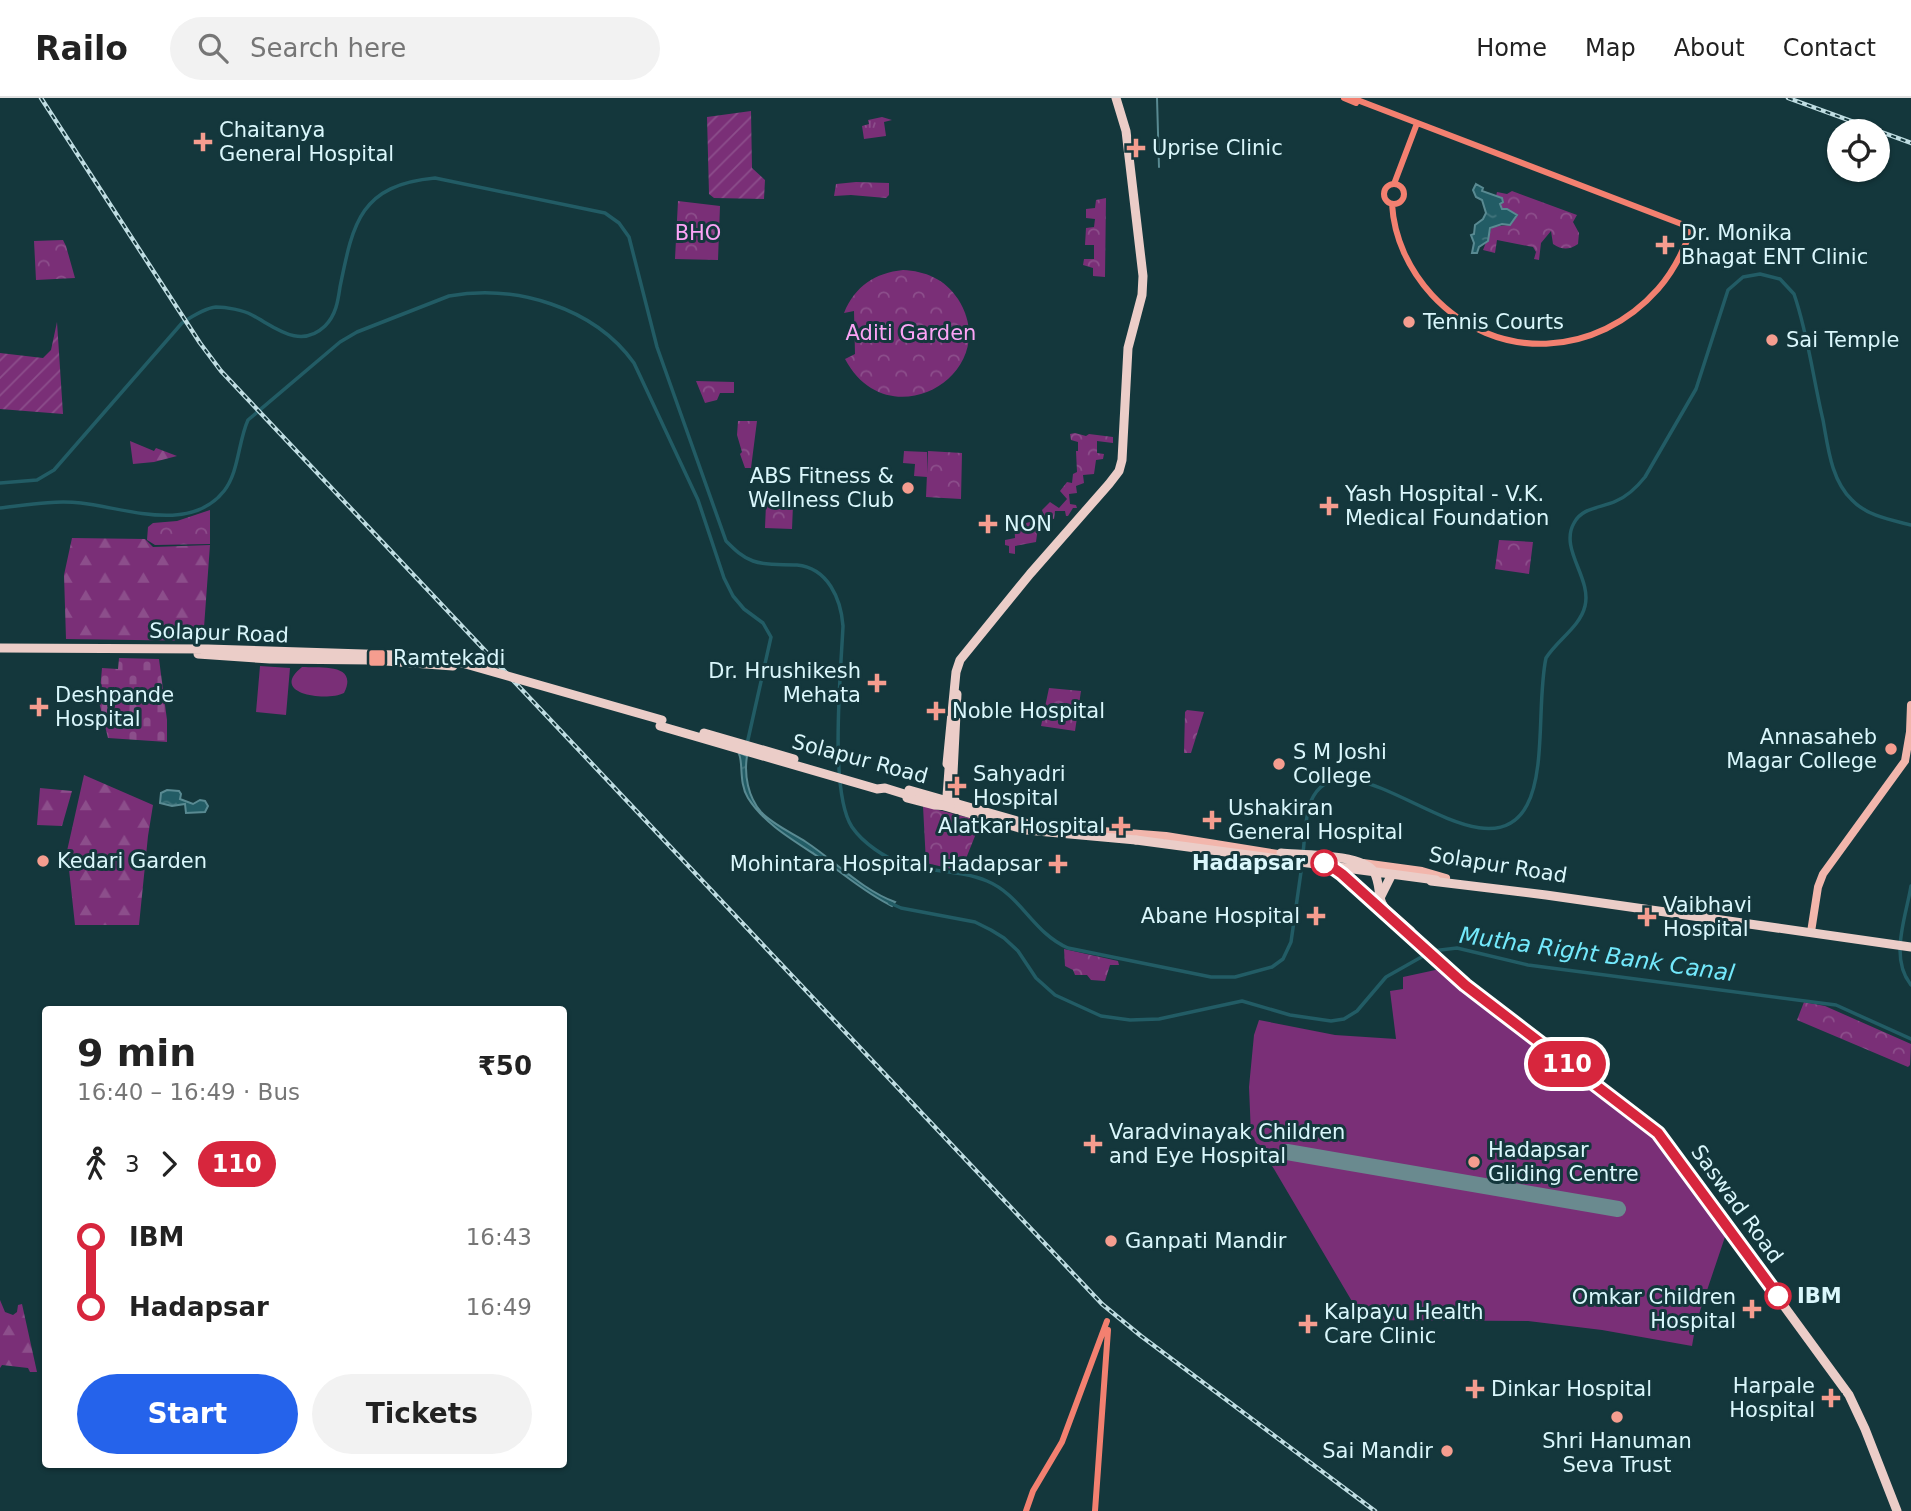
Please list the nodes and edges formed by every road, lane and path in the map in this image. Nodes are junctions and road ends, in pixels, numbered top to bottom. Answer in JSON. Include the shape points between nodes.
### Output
{"nodes":[{"id":1,"x":1118,"y":98,"type":"edge"},
{"id":2,"x":1344,"y":98,"type":"edge"},
{"id":3,"x":1352,"y":98,"type":"edge"},
{"id":4,"x":1417,"y":126,"type":"junction"},
{"id":5,"x":1395,"y":184,"type":"junction"},
{"id":6,"x":1393,"y":204,"type":"junction"},
{"id":7,"x":1690,"y":229,"type":"junction"},
{"id":8,"x":0,"y":649,"type":"edge"},
{"id":9,"x":162,"y":651,"type":"junction"},
{"id":10,"x":452,"y":664,"type":"junction"},
{"id":11,"x":1911,"y":705,"type":"edge"},
{"id":12,"x":1911,"y":722,"type":"edge"},
{"id":13,"x":661,"y":724,"type":"junction"},
{"id":14,"x":738,"y":746,"type":"junction"},
{"id":15,"x":951,"y":757,"type":"junction"},
{"id":16,"x":840,"y":775,"type":"junction"},
{"id":17,"x":877,"y":789,"type":"junction"},
{"id":18,"x":946,"y":799,"type":"junction"},
{"id":19,"x":1040,"y":831,"type":"junction"},
{"id":20,"x":1072,"y":833,"type":"junction"},
{"id":21,"x":1136,"y":838,"type":"junction"},
{"id":22,"x":1272,"y":856,"type":"junction"},
{"id":23,"x":1302,"y":861,"type":"junction"},
{"id":24,"x":1329,"y":866,"type":"junction"},
{"id":25,"x":1344,"y":868,"type":"junction"},
{"id":26,"x":1391,"y":876,"type":"junction"},
{"id":27,"x":1441,"y":879,"type":"junction"},
{"id":28,"x":1352,"y":887,"type":"junction"},
{"id":29,"x":1379,"y":897,"type":"junction"},
{"id":30,"x":1811,"y":930,"type":"junction"},
{"id":31,"x":1412,"y":938,"type":"junction"},
{"id":32,"x":1905,"y":944,"type":"edge"},
{"id":33,"x":1429,"y":951,"type":"junction"},
{"id":34,"x":1849,"y":1395,"type":"junction"},
{"id":35,"x":1026,"y":1511,"type":"edge"},
{"id":36,"x":1095,"y":1511,"type":"edge"},
{"id":37,"x":1898,"y":1511,"type":"edge"}],
"edges":[{"from":1,"to":15,"type":"highway","via":[[1143,282],[1128,348],[1122,460],[1116,475],[967,655],[956,687]]},
{"from":2,"to":4,"type":"main road"},
{"from":3,"to":7,"type":"main road"},
{"from":4,"to":5,"type":"main road"},
{"from":4,"to":7,"type":"main road"},
{"from":5,"to":6,"type":"main road","via":[[1384,192]]},
{"from":5,"to":6,"type":"main road","via":[[1403,188],[1404,196]]},
{"from":6,"to":7,"type":"main road","via":[[1414,266],[1438,296],[1464,318],[1523,341],[1567,339],[1619,322],[1650,297],[1673,268]]},
{"from":8,"to":9,"type":"highway","name":"Solapur Road"},
{"from":8,"to":9,"type":"highway","name":"Solapur Road"},
{"from":9,"to":10,"type":"highway"},
{"from":9,"to":10,"type":"highway","name":"Solapur Road","via":[[395,655]]},
{"from":10,"to":13,"type":"highway","bridge":true},
{"from":11,"to":12,"type":"main road"},
{"from":12,"to":30,"type":"main road","via":[[1905,761],[1820,880]]},
{"from":13,"to":14,"type":"highway","name":"Solapur Road"},
{"from":13,"to":14,"type":"highway","name":"Solapur Road"},
{"from":14,"to":16,"type":"highway","name":"Solapur Road"},
{"from":15,"to":18,"type":"highway","bridge":true},
{"from":15,"to":18,"type":"highway"},
{"from":16,"to":17,"type":"highway","name":"Solapur Road"},
{"from":16,"to":18,"type":"highway","name":"Solapur Road"},
{"from":17,"to":18,"type":"highway","name":"Solapur Road"},
{"from":17,"to":18,"type":"highway","bridge":true,"via":[[934,806]]},
{"from":18,"to":19,"type":"highway"},
{"from":18,"to":19,"type":"highway","name":"Solapur Road","via":[[1020,829]]},
{"from":18,"to":20,"type":"highway","name":"Solapur Road","via":[[1024,824]]},
{"from":19,"to":20,"type":"highway","name":"Solapur Road"},
{"from":20,"to":21,"type":"highway"},
{"from":20,"to":23,"type":"main road","name":"Solapur Road","via":[[1096,841]]},
{"from":21,"to":22,"type":"highway","bridge":true},
{"from":21,"to":24,"type":"highway","bridge":true},
{"from":22,"to":27,"type":"highway","bridge":true},
{"from":22,"to":33,"type":"highway","bridge":true,"via":[[1324,856],[1367,865],[1376,876],[1383,908]]},
{"from":23,"to":24,"type":"main road","name":"Solapur Road"},
{"from":23,"to":25,"type":"main road","name":"Solapur Road"},
{"from":24,"to":25,"type":"main road","name":"Solapur Road"},
{"from":24,"to":27,"type":"highway","bridge":true},
{"from":24,"to":28,"type":"highway"},
{"from":24,"to":31,"type":"highway","bridge":true},
{"from":25,"to":26,"type":"highway","name":"Solapur Road"},
{"from":25,"to":27,"type":"main road","name":"Solapur Road","via":[[1413,870],[1437,874]]},
{"from":25,"to":28,"type":"highway"},
{"from":25,"to":29,"type":"highway","via":[[1371,897]]},
{"from":26,"to":27,"type":"highway","name":"Solapur Road"},
{"from":26,"to":29,"type":"highway"},
{"from":27,"to":30,"type":"highway","name":"Solapur Road"},
{"from":28,"to":31,"type":"highway"},
{"from":29,"to":33,"type":"highway"},
{"from":30,"to":32,"type":"highway","name":"Solapur Road"},
{"from":31,"to":33,"type":"highway","name":"Saswad Road"},
{"from":33,"to":34,"type":"highway","name":"Saswad Road","via":[[1477,994],[1659,1135]]},
{"from":33,"to":34,"type":"highway","name":"Saswad Road","via":[[1662,1132]]},
{"from":34,"to":37,"type":"highway","name":"Saswad Road"},
{"from":35,"to":36,"type":"main road","via":[[1059,1448],[1107,1321]]}]}
